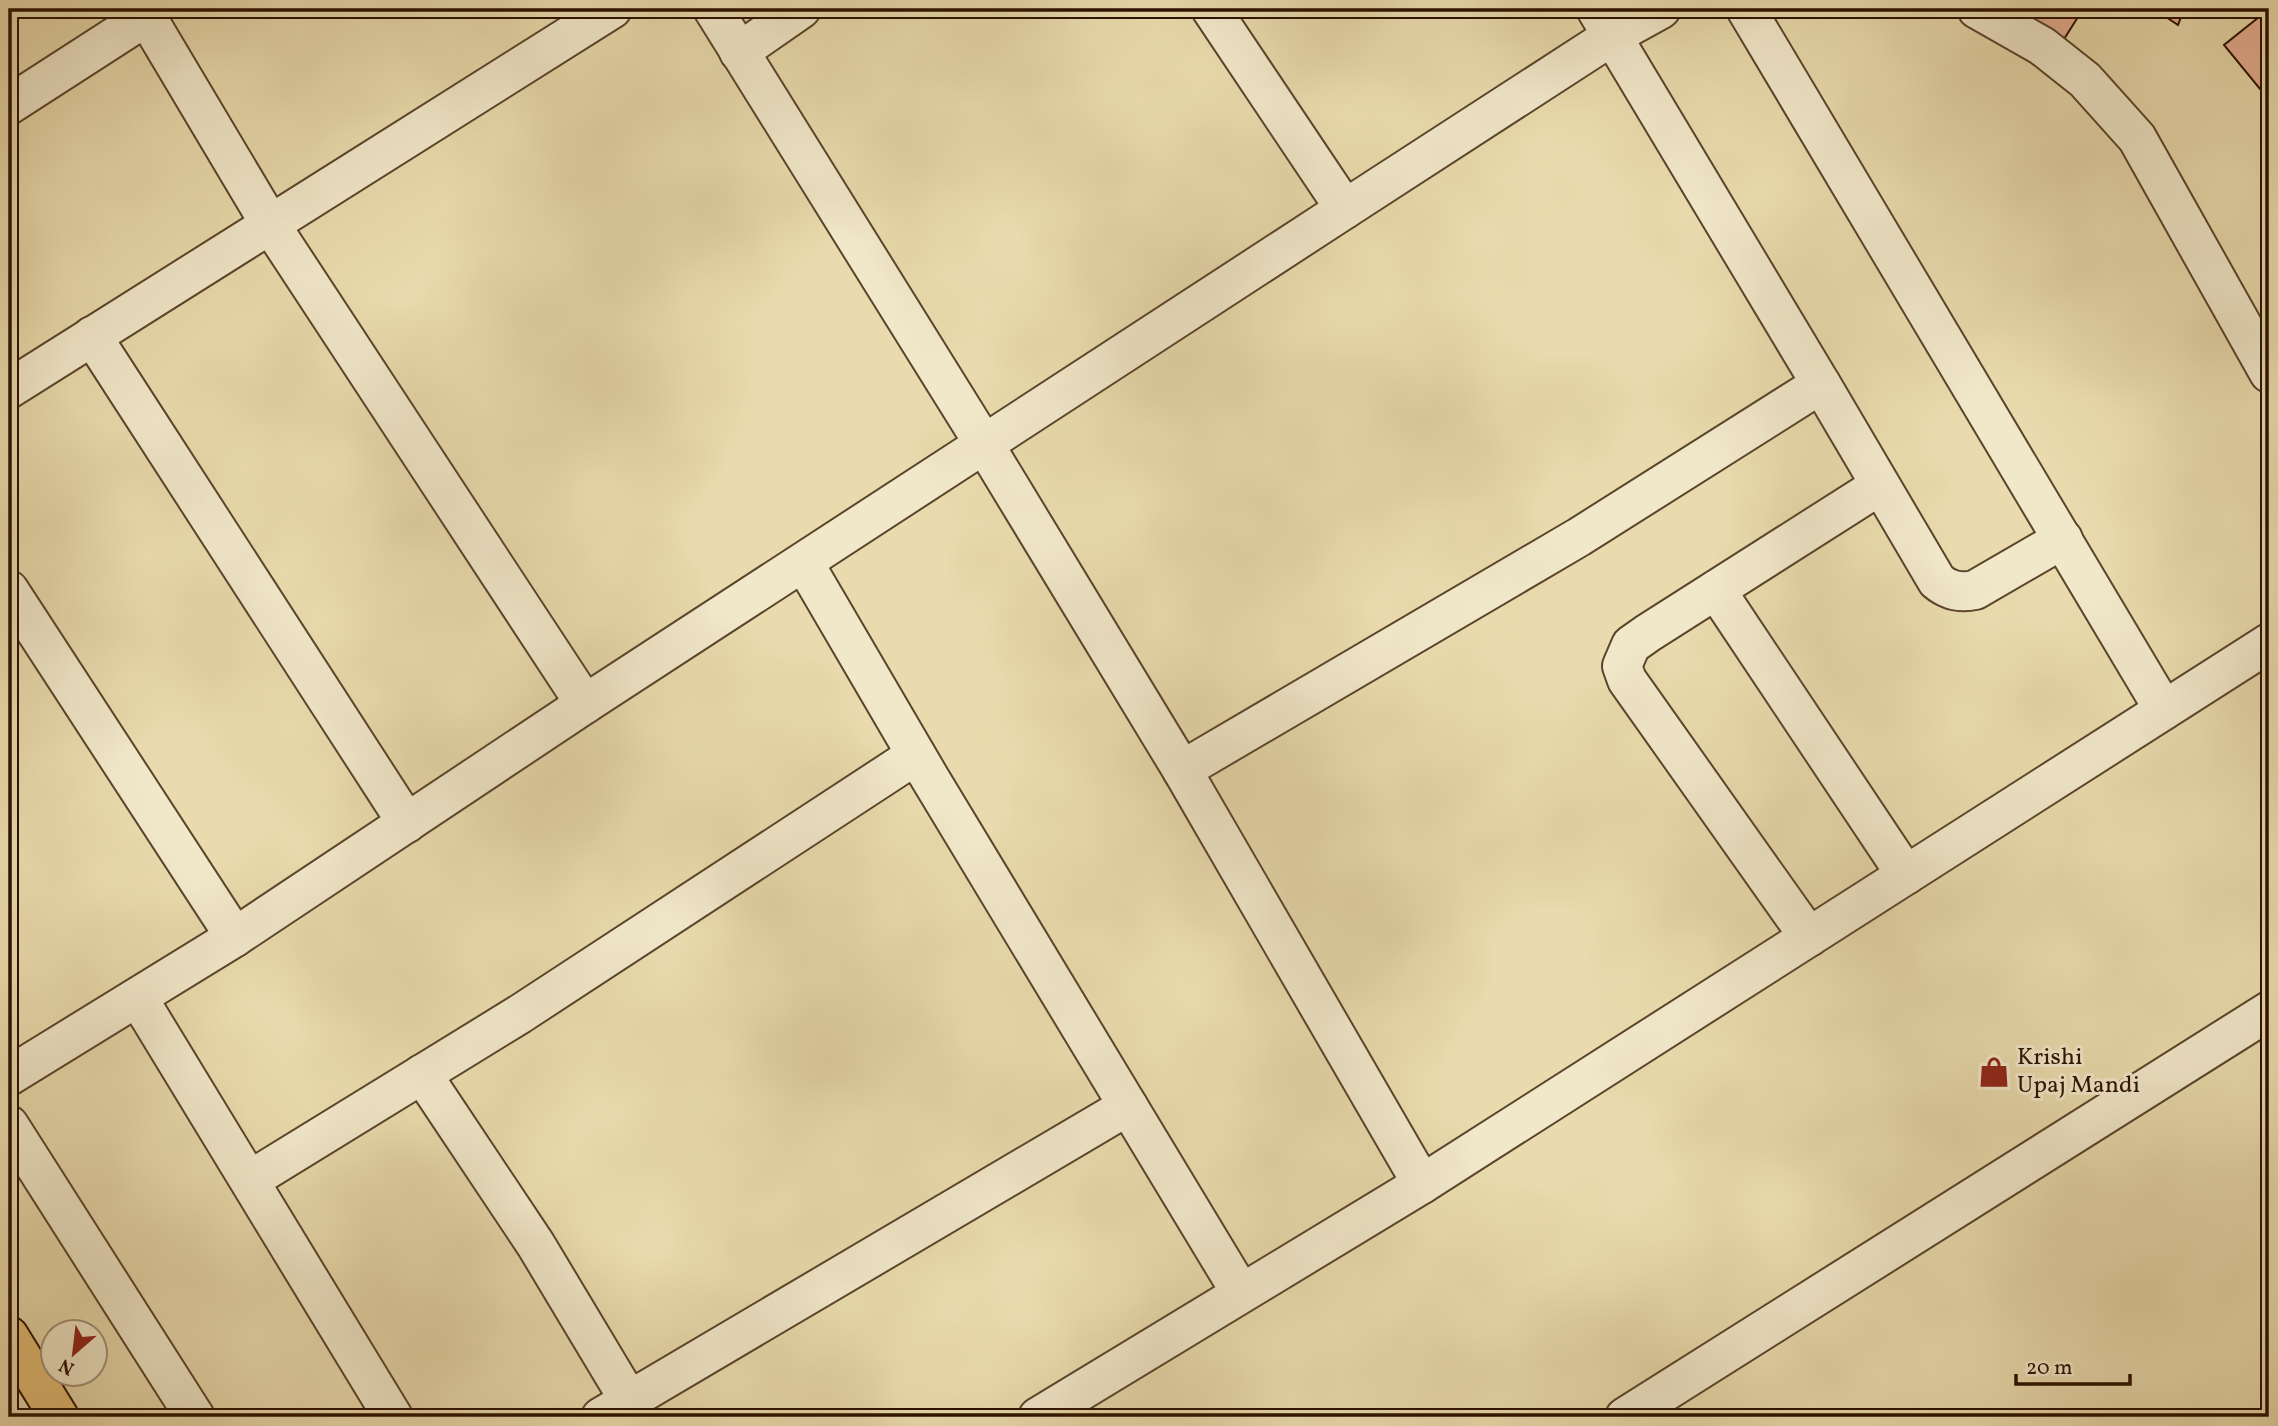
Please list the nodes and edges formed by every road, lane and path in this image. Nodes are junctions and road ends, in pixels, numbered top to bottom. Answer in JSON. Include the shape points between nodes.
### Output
{"nodes":[{"id":1,"x":612,"y":9,"type":"edge"},
{"id":2,"x":713,"y":9,"type":"edge"},
{"id":3,"x":801,"y":9,"type":"edge"},
{"id":4,"x":1210,"y":9,"type":"edge"},
{"id":5,"x":1661,"y":9,"type":"edge"},
{"id":6,"x":1746,"y":9,"type":"edge"},
{"id":7,"x":1977,"y":9,"type":"edge"},
{"id":8,"x":145,"y":12,"type":"edge"},
{"id":9,"x":1604,"y":23,"type":"edge"},
{"id":10,"x":739,"y":52,"type":"junction"},
{"id":11,"x":9,"y":104,"type":"edge"},
{"id":12,"x":1345,"y":209,"type":"junction"},
{"id":13,"x":270,"y":224,"type":"junction"},
{"id":14,"x":92,"y":336,"type":"junction"},
{"id":15,"x":2269,"y":373,"type":"edge"},
{"id":16,"x":1821,"y":384,"type":"junction"},
{"id":17,"x":9,"y":389,"type":"edge"},
{"id":18,"x":984,"y":444,"type":"junction"},
{"id":19,"x":1879,"y":486,"type":"junction"},
{"id":20,"x":2063,"y":539,"type":"junction"},
{"id":21,"x":804,"y":563,"type":"junction"},
{"id":22,"x":9,"y":590,"type":"edge"},
{"id":23,"x":1716,"y":590,"type":"junction"},
{"id":24,"x":2269,"y":643,"type":"edge"},
{"id":25,"x":585,"y":704,"type":"junction"},
{"id":26,"x":2164,"y":710,"type":"junction"},
{"id":27,"x":916,"y":755,"type":"junction"},
{"id":28,"x":1182,"y":770,"type":"junction"},
{"id":29,"x":407,"y":823,"type":"junction"},
{"id":30,"x":1906,"y":875,"type":"junction"},
{"id":31,"x":235,"y":936,"type":"junction"},
{"id":32,"x":1809,"y":937,"type":"junction"},
{"id":33,"x":138,"y":998,"type":"junction"},
{"id":34,"x":2269,"y":1011,"type":"edge"},
{"id":35,"x":422,"y":1074,"type":"junction"},
{"id":36,"x":9,"y":1076,"type":"edge"},
{"id":37,"x":1128,"y":1106,"type":"junction"},
{"id":38,"x":9,"y":1125,"type":"edge"},
{"id":39,"x":250,"y":1180,"type":"junction"},
{"id":40,"x":1422,"y":1184,"type":"junction"},
{"id":41,"x":1241,"y":1293,"type":"junction"},
{"id":42,"x":9,"y":1336,"type":"edge"},
{"id":43,"x":615,"y":1409,"type":"edge"},
{"id":44,"x":59,"y":1417,"type":"edge"},
{"id":45,"x":195,"y":1417,"type":"edge"},
{"id":46,"x":393,"y":1417,"type":"edge"},
{"id":47,"x":1038,"y":1417,"type":"edge"},
{"id":48,"x":1625,"y":1417,"type":"edge"}],
"edges":[{"from":1,"to":13,"type":"street"},
{"from":2,"to":10,"type":"street"},
{"from":3,"to":10,"type":"street"},
{"from":4,"to":12,"type":"street"},
{"from":5,"to":9,"type":"street"},
{"from":6,"to":20,"type":"street"},
{"from":7,"to":15,"type":"street","via":[[2042,46],[2085,80],[2137,138]]},
{"from":8,"to":11,"type":"street"},
{"from":8,"to":13,"type":"street"},
{"from":9,"to":12,"type":"street"},
{"from":9,"to":16,"type":"street"},
{"from":10,"to":18,"type":"street"},
{"from":12,"to":18,"type":"street"},
{"from":13,"to":14,"type":"street"},
{"from":13,"to":25,"type":"street"},
{"from":14,"to":17,"type":"street"},
{"from":14,"to":29,"type":"street"},
{"from":16,"to":19,"type":"street"},
{"from":16,"to":28,"type":"street","via":[[1580,537]]},
{"from":18,"to":21,"type":"street"},
{"from":18,"to":28,"type":"street"},
{"from":19,"to":20,"type":"street","via":[[1937,581],[1947,589],[1975,590]]},
{"from":19,"to":23,"type":"street"},
{"from":20,"to":26,"type":"street"},
{"from":21,"to":25,"type":"street"},
{"from":21,"to":27,"type":"street"},
{"from":22,"to":31,"type":"street"},
{"from":23,"to":30,"type":"street"},
{"from":23,"to":32,"type":"street","via":[[1631,645],[1622,666]]},
{"from":24,"to":26,"type":"street"},
{"from":25,"to":29,"type":"street"},
{"from":26,"to":30,"type":"street"},
{"from":27,"to":35,"type":"street"},
{"from":27,"to":37,"type":"street"},
{"from":28,"to":40,"type":"street"},
{"from":29,"to":31,"type":"street"},
{"from":30,"to":32,"type":"street"},
{"from":31,"to":33,"type":"street"},
{"from":32,"to":40,"type":"street"},
{"from":33,"to":36,"type":"street"},
{"from":33,"to":39,"type":"street"},
{"from":34,"to":48,"type":"street"},
{"from":35,"to":39,"type":"street"},
{"from":35,"to":43,"type":"street","via":[[536,1245]]},
{"from":37,"to":41,"type":"street"},
{"from":37,"to":43,"type":"street"},
{"from":38,"to":45,"type":"street"},
{"from":39,"to":46,"type":"street"},
{"from":40,"to":41,"type":"street"},
{"from":41,"to":47,"type":"street"},
{"from":42,"to":44,"type":"main road"}]}
